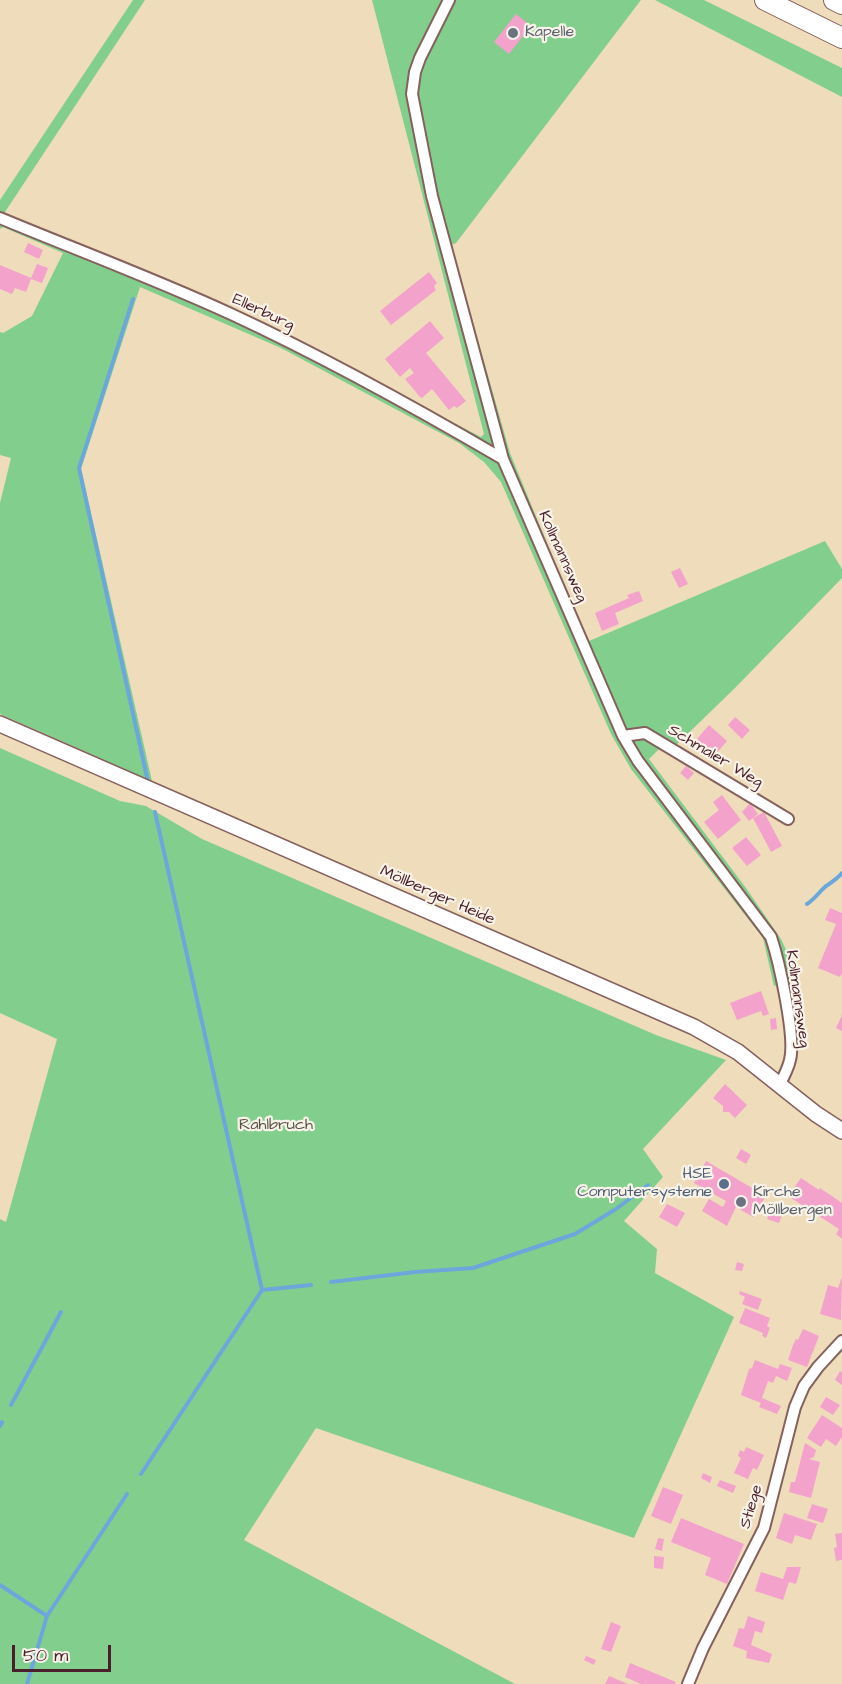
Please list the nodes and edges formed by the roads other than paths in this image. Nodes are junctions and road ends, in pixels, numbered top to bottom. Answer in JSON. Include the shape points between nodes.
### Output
{"nodes":[{"id":1,"x":448,"y":0,"type":"edge"},
{"id":2,"x":765,"y":0,"type":"edge"},
{"id":3,"x":834,"y":0,"type":"edge"},
{"id":4,"x":842,"y":4,"type":"edge"},
{"id":5,"x":842,"y":38,"type":"edge"},
{"id":6,"x":0,"y":218,"type":"edge"},
{"id":7,"x":502,"y":459,"type":"junction"},
{"id":8,"x":0,"y":724,"type":"edge"},
{"id":9,"x":623,"y":736,"type":"junction"},
{"id":10,"x":789,"y":819,"type":"dead end"},
{"id":11,"x":779,"y":1086,"type":"junction"},
{"id":12,"x":842,"y":1131,"type":"edge"},
{"id":13,"x":842,"y":1341,"type":"edge"},
{"id":14,"x":688,"y":1684,"type":"edge"}],
"edges":[{"from":1,"to":7,"type":"street","name":"Kollmannsweg","via":[[420,58],[412,94],[432,196]]},
{"from":2,"to":5,"type":"highway"},
{"from":3,"to":4,"type":"highway"},
{"from":6,"to":7,"type":"street","name":"Ellerburg","via":[[228,313],[318,356]]},
{"from":7,"to":9,"type":"street","name":"Kollmannsweg"},
{"from":8,"to":11,"type":"street","name":"Möllberger Heide","via":[[694,1027],[738,1052]]},
{"from":9,"to":10,"type":"street","name":"Schmaler Weg","via":[[645,733]]},
{"from":9,"to":11,"type":"street","name":"Kollmannsweg","via":[[771,937],[792,1046]]},
{"from":11,"to":12,"type":"street","name":"Möllberger Heide"},
{"from":13,"to":14,"type":"street","name":"Stiege","via":[[804,1386],[764,1528],[702,1648]]}]}
